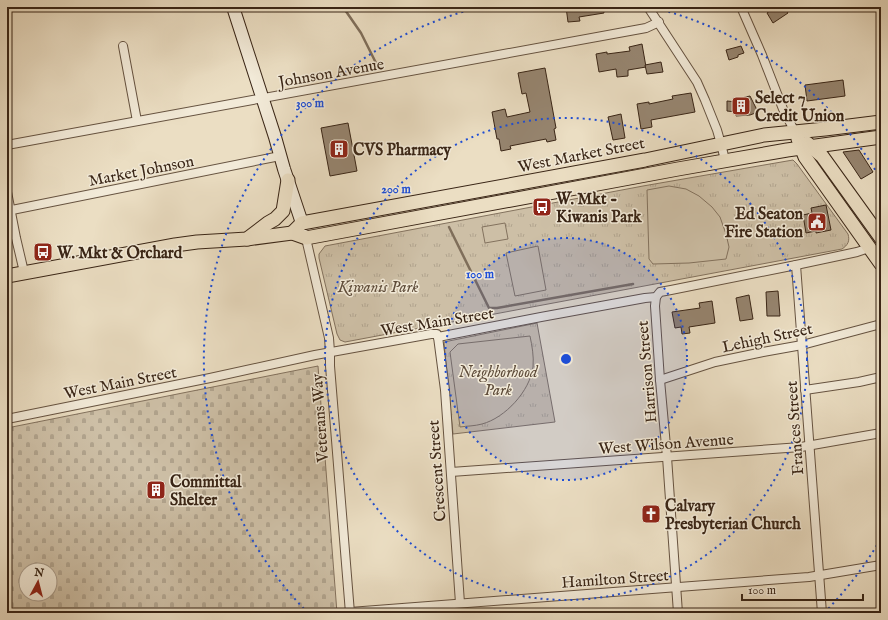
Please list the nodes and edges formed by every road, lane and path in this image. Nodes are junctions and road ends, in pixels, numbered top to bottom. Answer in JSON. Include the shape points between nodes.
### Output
{"nodes":[{"id":1,"x":233,"y":7,"type":"edge"},
{"id":2,"x":648,"y":7,"type":"edge"},
{"id":3,"x":741,"y":7,"type":"edge"},
{"id":4,"x":659,"y":22,"type":"junction"},
{"id":5,"x":123,"y":46,"type":"dead end"},
{"id":6,"x":262,"y":99,"type":"junction"},
{"id":7,"x":137,"y":121,"type":"junction"},
{"id":8,"x":881,"y":122,"type":"edge"},
{"id":9,"x":795,"y":132,"type":"junction"},
{"id":10,"x":881,"y":137,"type":"edge"},
{"id":11,"x":721,"y":144,"type":"junction"},
{"id":12,"x":7,"y":146,"type":"edge"},
{"id":13,"x":806,"y":147,"type":"junction"},
{"id":14,"x":280,"y":156,"type":"junction"},
{"id":15,"x":725,"y":160,"type":"junction"},
{"id":16,"x":288,"y":180,"type":"junction"},
{"id":17,"x":7,"y":192,"type":"edge"},
{"id":18,"x":9,"y":210,"type":"edge"},
{"id":19,"x":302,"y":223,"type":"junction"},
{"id":20,"x":292,"y":233,"type":"junction"},
{"id":21,"x":306,"y":238,"type":"junction"},
{"id":22,"x":881,"y":238,"type":"edge"},
{"id":23,"x":247,"y":239,"type":"junction"},
{"id":24,"x":869,"y":248,"type":"junction"},
{"id":25,"x":881,"y":264,"type":"edge"},
{"id":26,"x":796,"y":265,"type":"junction"},
{"id":27,"x":24,"y":272,"type":"junction"},
{"id":28,"x":7,"y":276,"type":"edge"},
{"id":29,"x":656,"y":297,"type":"junction"},
{"id":30,"x":881,"y":324,"type":"edge"},
{"id":31,"x":438,"y":337,"type":"junction"},
{"id":32,"x":802,"y":345,"type":"junction"},
{"id":33,"x":330,"y":352,"type":"junction"},
{"id":34,"x":881,"y":377,"type":"edge"},
{"id":35,"x":660,"y":380,"type":"junction"},
{"id":36,"x":805,"y":390,"type":"junction"},
{"id":37,"x":7,"y":419,"type":"edge"},
{"id":38,"x":881,"y":433,"type":"edge"},
{"id":39,"x":809,"y":446,"type":"junction"},
{"id":40,"x":667,"y":457,"type":"junction"},
{"id":41,"x":451,"y":472,"type":"junction"},
{"id":42,"x":881,"y":564,"type":"edge"},
{"id":43,"x":819,"y":575,"type":"junction"},
{"id":44,"x":676,"y":587,"type":"junction"},
{"id":45,"x":460,"y":604,"type":"junction"},
{"id":46,"x":350,"y":612,"type":"edge"},
{"id":47,"x":678,"y":613,"type":"edge"},
{"id":48,"x":822,"y":613,"type":"edge"}],
"edges":[{"from":1,"to":6,"type":"main road"},
{"from":2,"to":4,"type":"street"},
{"from":3,"to":9,"type":"street"},
{"from":4,"to":6,"type":"street","name":"Johnson Avenue","via":[[646,28]]},
{"from":4,"to":11,"type":"street","via":[[698,82]]},
{"from":5,"to":7,"type":"street"},
{"from":6,"to":7,"type":"street","name":"Johnson Avenue"},
{"from":6,"to":14,"type":"main road"},
{"from":7,"to":12,"type":"street","name":"Johnson Avenue"},
{"from":8,"to":9,"type":"main road","name":"West Market Street"},
{"from":9,"to":11,"type":"main road","name":"West Market Street","via":[[764,135]]},
{"from":9,"to":13,"type":"main road"},
{"from":10,"to":13,"type":"main road","name":"West Market Street"},
{"from":11,"to":15,"type":"street"},
{"from":11,"to":19,"type":"main road","name":"West Market Street"},
{"from":13,"to":15,"type":"main road","name":"West Market Street"},
{"from":13,"to":22,"type":"main road","via":[[822,156]]},
{"from":13,"to":24,"type":"main road","via":[[805,158]]},
{"from":14,"to":16,"type":"main road"},
{"from":14,"to":18,"type":"street","name":"Market Johnson"},
{"from":15,"to":21,"type":"main road","name":"West Market Street"},
{"from":16,"to":19,"type":"main road"},
{"from":16,"to":23,"type":"main road","via":[[283,211]]},
{"from":17,"to":18,"type":"street"},
{"from":18,"to":27,"type":"street"},
{"from":19,"to":20,"type":"main road"},
{"from":19,"to":21,"type":"street","name":"Veterans Way"},
{"from":20,"to":21,"type":"main road"},
{"from":20,"to":23,"type":"main road"},
{"from":21,"to":33,"type":"street","name":"Veterans Way","via":[[326,321]]},
{"from":23,"to":27,"type":"main road","via":[[175,245]]},
{"from":24,"to":25,"type":"main road"},
{"from":24,"to":26,"type":"street","name":"West Main Street"},
{"from":26,"to":29,"type":"street","name":"West Main Street","via":[[660,292]]},
{"from":26,"to":32,"type":"street","name":"Frances Street"},
{"from":27,"to":28,"type":"main road"},
{"from":29,"to":31,"type":"street","name":"West Main Street"},
{"from":29,"to":35,"type":"street","name":"Harrison Street"},
{"from":30,"to":32,"type":"street","name":"Lehigh Street"},
{"from":31,"to":33,"type":"street","name":"West Main Street","via":[[431,334]]},
{"from":31,"to":41,"type":"street","name":"Crescent Street"},
{"from":32,"to":35,"type":"street","name":"Lehigh Street","via":[[716,362]]},
{"from":32,"to":36,"type":"street","name":"Frances Street"},
{"from":33,"to":37,"type":"street","name":"West Main Street"},
{"from":33,"to":46,"type":"street","name":"Veterans Way"},
{"from":34,"to":36,"type":"street"},
{"from":35,"to":40,"type":"street","name":"Harrison Street"},
{"from":36,"to":39,"type":"street","name":"Frances Street"},
{"from":38,"to":39,"type":"street","name":"West Wilson Avenue"},
{"from":39,"to":40,"type":"street","name":"West Wilson Avenue"},
{"from":39,"to":43,"type":"street","name":"Frances Street"},
{"from":40,"to":41,"type":"street","name":"West Wilson Avenue"},
{"from":40,"to":44,"type":"street","name":"Harrison Street"},
{"from":41,"to":45,"type":"street","name":"Crescent Street"},
{"from":42,"to":43,"type":"street","name":"Hamilton Street"},
{"from":43,"to":44,"type":"street","name":"Hamilton Street"},
{"from":43,"to":48,"type":"street","name":"Frances Street"},
{"from":44,"to":45,"type":"street","name":"Hamilton Street"},
{"from":44,"to":47,"type":"street","name":"Harrison Street"},
{"from":45,"to":46,"type":"street","name":"Hamilton Street"}]}
